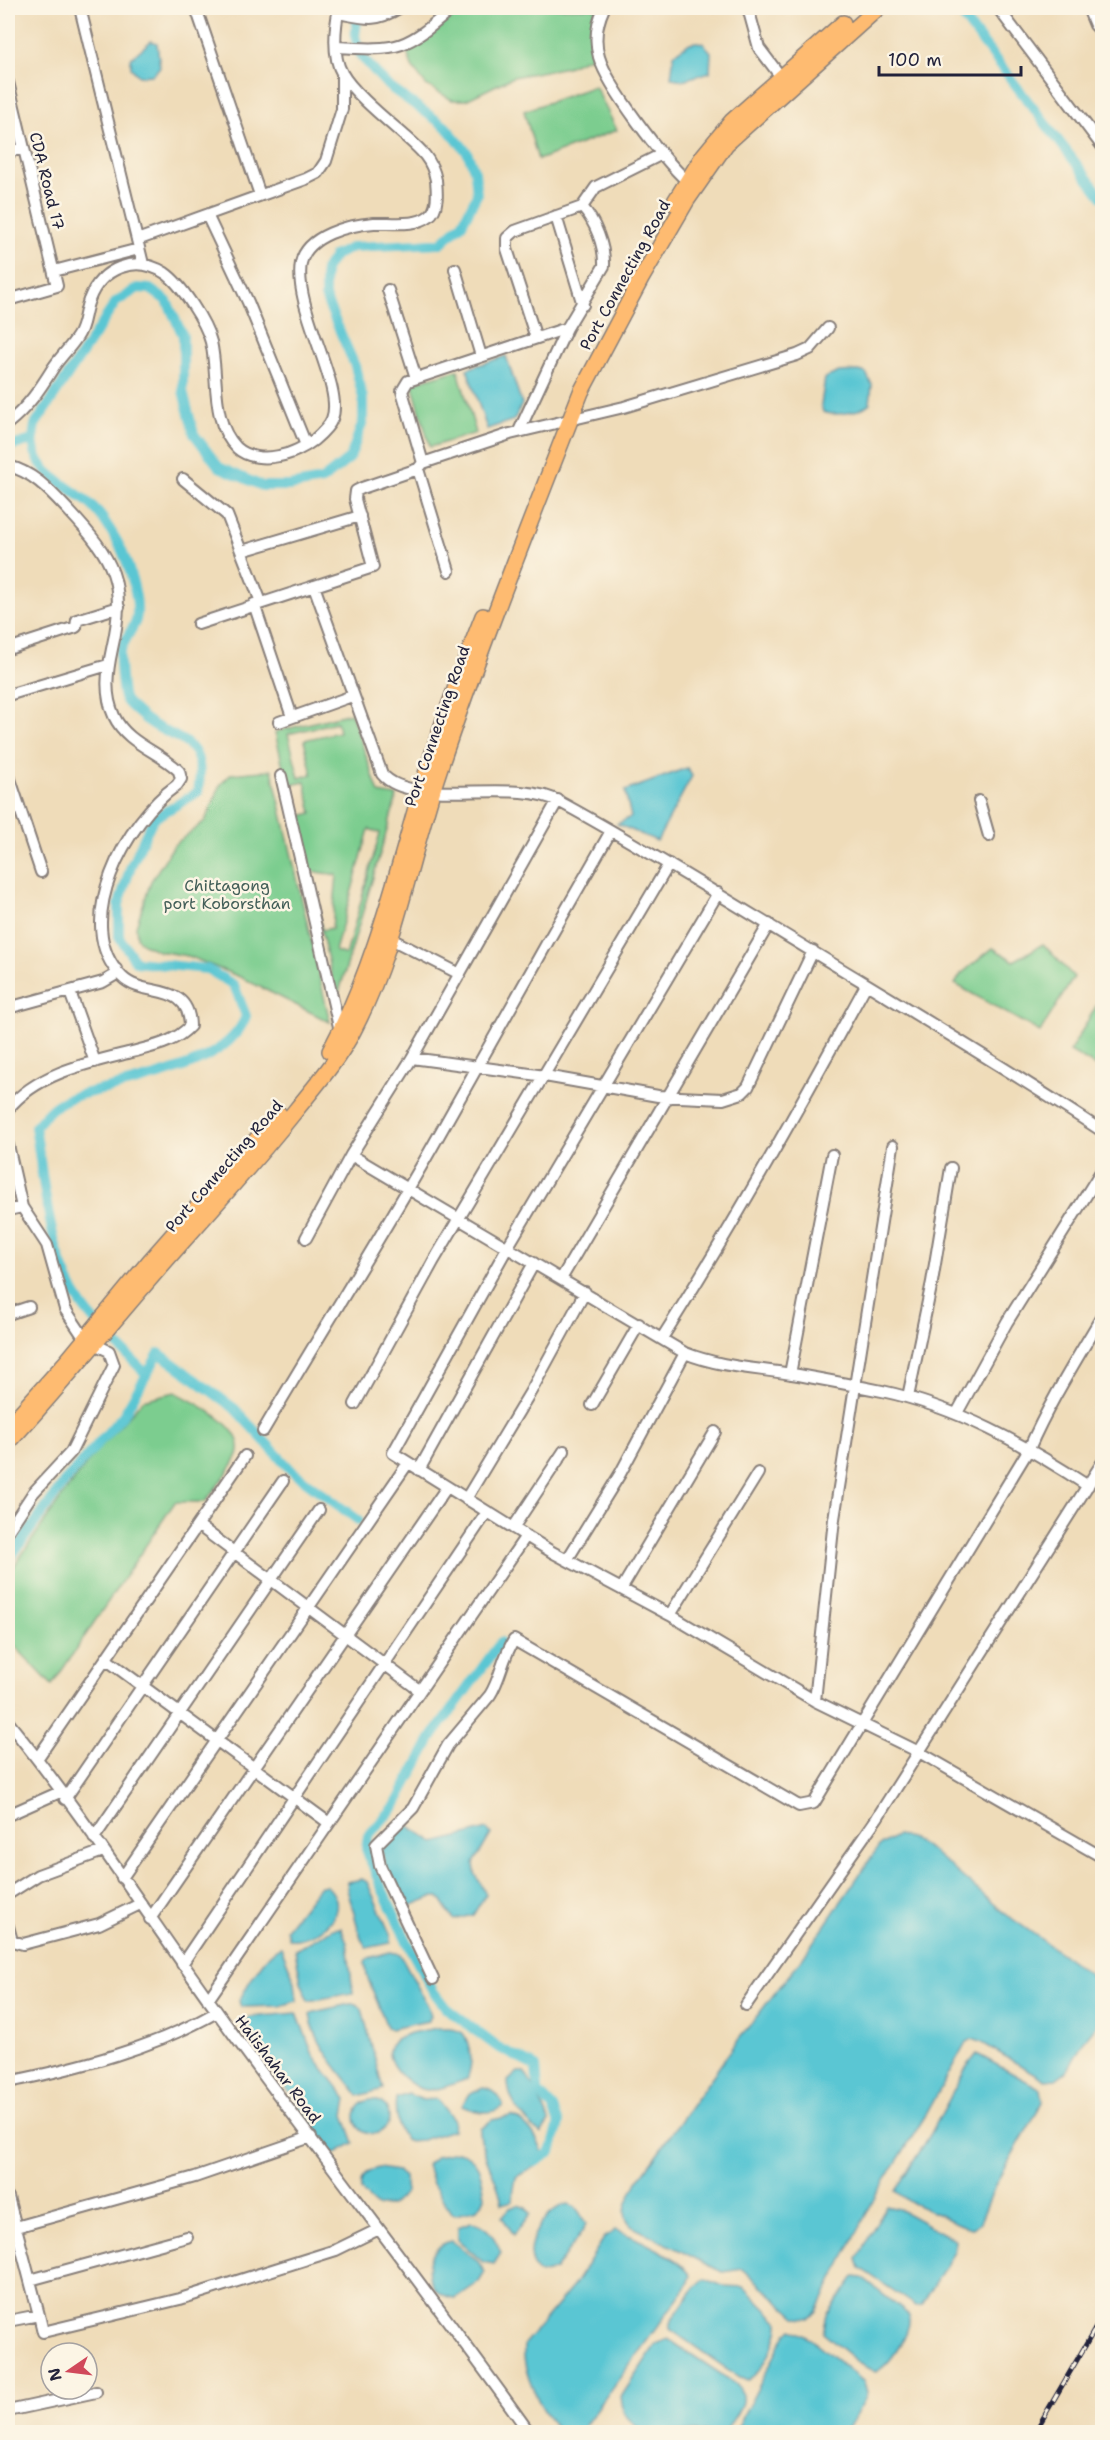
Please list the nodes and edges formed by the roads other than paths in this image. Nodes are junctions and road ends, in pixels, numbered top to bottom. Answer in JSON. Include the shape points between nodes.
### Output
{"nodes":[{"id":1,"x":80,"y":8,"type":"edge"},
{"id":2,"x":196,"y":8,"type":"edge"},
{"id":3,"x":399,"y":8,"type":"edge"},
{"id":4,"x":453,"y":8,"type":"edge"},
{"id":5,"x":604,"y":8,"type":"edge"},
{"id":6,"x":702,"y":8,"type":"edge"},
{"id":7,"x":710,"y":8,"type":"edge"},
{"id":8,"x":748,"y":8,"type":"edge"},
{"id":9,"x":998,"y":8,"type":"edge"},
{"id":10,"x":1088,"y":8,"type":"edge"},
{"id":11,"x":871,"y":9,"type":"edge"},
{"id":12,"x":339,"y":11,"type":"edge"},
{"id":13,"x":1102,"y":32,"type":"edge"},
{"id":14,"x":340,"y":48,"type":"junction"},
{"id":15,"x":342,"y":74,"type":"junction"},
{"id":16,"x":781,"y":77,"type":"junction"},
{"id":17,"x":8,"y":82,"type":"edge"},
{"id":18,"x":1102,"y":146,"type":"edge"},
{"id":19,"x":24,"y":148,"type":"junction"},
{"id":20,"x":8,"y":152,"type":"edge"},
{"id":21,"x":662,"y":154,"type":"junction"},
{"id":22,"x":687,"y":181,"type":"junction"},
{"id":23,"x":260,"y":195,"type":"junction"},
{"id":24,"x":582,"y":207,"type":"junction"},
{"id":25,"x":207,"y":215,"type":"junction"},
{"id":26,"x":556,"y":216,"type":"junction"},
{"id":27,"x":138,"y":244,"type":"junction"},
{"id":28,"x":143,"y":264,"type":"junction"},
{"id":29,"x":455,"y":269,"type":"dead end"},
{"id":30,"x":54,"y":271,"type":"junction"},
{"id":31,"x":388,"y":290,"type":"dead end"},
{"id":32,"x":8,"y":300,"type":"edge"},
{"id":33,"x":583,"y":305,"type":"junction"},
{"id":34,"x":567,"y":328,"type":"junction"},
{"id":35,"x":828,"y":328,"type":"dead end"},
{"id":36,"x":536,"y":338,"type":"junction"},
{"id":37,"x":481,"y":356,"type":"junction"},
{"id":38,"x":416,"y":378,"type":"junction"},
{"id":39,"x":564,"y":422,"type":"junction"},
{"id":40,"x":8,"y":423,"type":"edge"},
{"id":41,"x":519,"y":431,"type":"junction"},
{"id":42,"x":306,"y":445,"type":"junction"},
{"id":43,"x":8,"y":466,"type":"edge"},
{"id":44,"x":421,"y":466,"type":"junction"},
{"id":45,"x":183,"y":479,"type":"dead end"},
{"id":46,"x":360,"y":516,"type":"junction"},
{"id":47,"x":242,"y":551,"type":"junction"},
{"id":48,"x":449,"y":571,"type":"dead end"},
{"id":49,"x":314,"y":586,"type":"junction"},
{"id":50,"x":257,"y":603,"type":"junction"},
{"id":51,"x":119,"y":608,"type":"junction"},
{"id":52,"x":198,"y":624,"type":"dead end"},
{"id":53,"x":8,"y":649,"type":"edge"},
{"id":54,"x":108,"y":665,"type":"junction"},
{"id":55,"x":8,"y":695,"type":"edge"},
{"id":56,"x":352,"y":696,"type":"junction"},
{"id":57,"x":292,"y":717,"type":"junction"},
{"id":58,"x":279,"y":722,"type":"dead end"},
{"id":59,"x":8,"y":773,"type":"edge"},
{"id":60,"x":281,"y":776,"type":"dead end"},
{"id":61,"x":427,"y":791,"type":"junction"},
{"id":62,"x":558,"y":800,"type":"junction"},
{"id":63,"x":980,"y":801,"type":"dead end"},
{"id":64,"x":611,"y":831,"type":"junction"},
{"id":65,"x":989,"y":836,"type":"dead end"},
{"id":66,"x":669,"y":864,"type":"junction"},
{"id":67,"x":41,"y":872,"type":"dead end"},
{"id":68,"x":718,"y":893,"type":"junction"},
{"id":69,"x":769,"y":924,"type":"junction"},
{"id":70,"x":389,"y":938,"type":"junction"},
{"id":71,"x":813,"y":951,"type":"junction"},
{"id":72,"x":116,"y":969,"type":"junction"},
{"id":73,"x":460,"y":975,"type":"junction"},
{"id":74,"x":866,"y":985,"type":"junction"},
{"id":75,"x":70,"y":992,"type":"junction"},
{"id":76,"x":8,"y":1008,"type":"edge"},
{"id":77,"x":340,"y":1031,"type":"junction"},
{"id":78,"x":412,"y":1058,"type":"junction"},
{"id":79,"x":95,"y":1062,"type":"junction"},
{"id":80,"x":475,"y":1067,"type":"junction"},
{"id":81,"x":545,"y":1076,"type":"junction"},
{"id":82,"x":603,"y":1087,"type":"junction"},
{"id":83,"x":668,"y":1097,"type":"junction"},
{"id":84,"x":8,"y":1109,"type":"edge"},
{"id":85,"x":1102,"y":1131,"type":"edge"},
{"id":86,"x":8,"y":1145,"type":"edge"},
{"id":87,"x":893,"y":1146,"type":"dead end"},
{"id":88,"x":351,"y":1155,"type":"junction"},
{"id":89,"x":832,"y":1155,"type":"dead end"},
{"id":90,"x":951,"y":1168,"type":"dead end"},
{"id":91,"x":1102,"y":1170,"type":"edge"},
{"id":92,"x":407,"y":1188,"type":"junction"},
{"id":93,"x":22,"y":1207,"type":"junction"},
{"id":94,"x":8,"y":1209,"type":"edge"},
{"id":95,"x":459,"y":1219,"type":"junction"},
{"id":96,"x":306,"y":1238,"type":"dead end"},
{"id":97,"x":507,"y":1248,"type":"junction"},
{"id":98,"x":534,"y":1263,"type":"junction"},
{"id":99,"x":561,"y":1279,"type":"junction"},
{"id":100,"x":585,"y":1292,"type":"junction"},
{"id":101,"x":29,"y":1307,"type":"dead end"},
{"id":102,"x":116,"y":1310,"type":"junction"},
{"id":103,"x":8,"y":1314,"type":"edge"},
{"id":104,"x":1102,"y":1316,"type":"edge"},
{"id":105,"x":639,"y":1324,"type":"junction"},
{"id":106,"x":663,"y":1338,"type":"junction"},
{"id":107,"x":91,"y":1340,"type":"junction"},
{"id":108,"x":685,"y":1353,"type":"junction"},
{"id":109,"x":790,"y":1374,"type":"junction"},
{"id":110,"x":857,"y":1387,"type":"junction"},
{"id":111,"x":908,"y":1397,"type":"junction"},
{"id":112,"x":355,"y":1404,"type":"dead end"},
{"id":113,"x":592,"y":1406,"type":"dead end"},
{"id":114,"x":957,"y":1413,"type":"junction"},
{"id":115,"x":8,"y":1427,"type":"edge"},
{"id":116,"x":263,"y":1431,"type":"dead end"},
{"id":117,"x":715,"y":1432,"type":"dead end"},
{"id":118,"x":8,"y":1443,"type":"edge"},
{"id":119,"x":1029,"y":1449,"type":"junction"},
{"id":120,"x":564,"y":1451,"type":"dead end"},
{"id":121,"x":245,"y":1456,"type":"dead end"},
{"id":122,"x":408,"y":1463,"type":"junction"},
{"id":123,"x":1102,"y":1463,"type":"edge"},
{"id":124,"x":419,"y":1470,"type":"junction"},
{"id":125,"x":758,"y":1473,"type":"dead end"},
{"id":126,"x":283,"y":1482,"type":"dead end"},
{"id":127,"x":1088,"y":1486,"type":"junction"},
{"id":128,"x":447,"y":1487,"type":"junction"},
{"id":129,"x":466,"y":1499,"type":"junction"},
{"id":130,"x":319,"y":1510,"type":"dead end"},
{"id":131,"x":487,"y":1512,"type":"junction"},
{"id":132,"x":199,"y":1526,"type":"junction"},
{"id":133,"x":513,"y":1528,"type":"junction"},
{"id":134,"x":8,"y":1532,"type":"edge"},
{"id":135,"x":526,"y":1536,"type":"junction"},
{"id":136,"x":235,"y":1553,"type":"junction"},
{"id":137,"x":567,"y":1560,"type":"junction"},
{"id":138,"x":271,"y":1580,"type":"junction"},
{"id":139,"x":622,"y":1588,"type":"junction"},
{"id":140,"x":309,"y":1608,"type":"junction"},
{"id":141,"x":670,"y":1615,"type":"junction"},
{"id":142,"x":346,"y":1635,"type":"junction"},
{"id":143,"x":107,"y":1660,"type":"junction"},
{"id":144,"x":384,"y":1664,"type":"junction"},
{"id":145,"x":143,"y":1687,"type":"junction"},
{"id":146,"x":419,"y":1690,"type":"junction"},
{"id":147,"x":815,"y":1701,"type":"junction"},
{"id":148,"x":179,"y":1713,"type":"junction"},
{"id":149,"x":8,"y":1722,"type":"edge"},
{"id":150,"x":864,"y":1723,"type":"junction"},
{"id":151,"x":218,"y":1741,"type":"junction"},
{"id":152,"x":919,"y":1752,"type":"junction"},
{"id":153,"x":37,"y":1759,"type":"junction"},
{"id":154,"x":254,"y":1768,"type":"junction"},
{"id":155,"x":63,"y":1795,"type":"junction"},
{"id":156,"x":295,"y":1797,"type":"junction"},
{"id":157,"x":8,"y":1815,"type":"edge"},
{"id":158,"x":329,"y":1824,"type":"junction"},
{"id":159,"x":94,"y":1838,"type":"junction"},
{"id":160,"x":103,"y":1851,"type":"junction"},
{"id":161,"x":1102,"y":1857,"type":"edge"},
{"id":162,"x":122,"y":1878,"type":"junction"},
{"id":163,"x":8,"y":1894,"type":"edge"},
{"id":164,"x":140,"y":1904,"type":"junction"},
{"id":165,"x":150,"y":1919,"type":"junction"},
{"id":166,"x":8,"y":1926,"type":"edge"},
{"id":167,"x":182,"y":1964,"type":"junction"},
{"id":168,"x":433,"y":1979,"type":"dead end"},
{"id":169,"x":208,"y":2000,"type":"junction"},
{"id":170,"x":746,"y":2004,"type":"dead end"},
{"id":171,"x":217,"y":2012,"type":"junction"},
{"id":172,"x":8,"y":2082,"type":"edge"},
{"id":173,"x":310,"y":2137,"type":"junction"},
{"id":174,"x":8,"y":2197,"type":"edge"},
{"id":175,"x":16,"y":2227,"type":"junction"},
{"id":176,"x":379,"y":2229,"type":"junction"},
{"id":177,"x":187,"y":2237,"type":"dead end"},
{"id":178,"x":30,"y":2280,"type":"junction"},
{"id":179,"x":39,"y":2315,"type":"junction"},
{"id":180,"x":8,"y":2321,"type":"edge"},
{"id":181,"x":54,"y":2401,"type":"edge"},
{"id":182,"x":8,"y":2411,"type":"edge"},
{"id":183,"x":528,"y":2433,"type":"edge"}],
"edges":[{"from":1,"to":27,"type":"street"},
{"from":2,"to":23,"type":"street"},
{"from":3,"to":12,"type":"street","via":[[371,20]]},
{"from":4,"to":14,"type":"street","via":[[408,44],[387,49]]},
{"from":5,"to":21,"type":"street","via":[[598,19],[599,58]]},
{"from":6,"to":7,"type":"street"},
{"from":8,"to":16,"type":"street","via":[[759,48]]},
{"from":9,"to":18,"type":"street"},
{"from":10,"to":13,"type":"street"},
{"from":11,"to":16,"type":"highway","name":"Port Connecting Road"},
{"from":11,"to":39,"type":"highway","name":"Port Connecting Road","via":[[716,156],[641,279]]},
{"from":12,"to":14,"type":"street"},
{"from":14,"to":15,"type":"street"},
{"from":15,"to":23,"type":"street","via":[[342,109],[322,167],[306,179]]},
{"from":15,"to":42,"type":"street","via":[[431,162],[437,196],[435,209],[428,217],[344,230],[314,241],[305,250],[301,287],[334,398],[333,418]]},
{"from":16,"to":22,"type":"highway","name":"Port Connecting Road","via":[[724,130]]},
{"from":17,"to":19,"type":"street","name":"CDA Road 17"},
{"from":19,"to":20,"type":"street"},
{"from":19,"to":30,"type":"street","name":"CDA Road 17"},
{"from":21,"to":22,"type":"street"},
{"from":21,"to":24,"type":"street","via":[[596,187]]},
{"from":22,"to":39,"type":"highway","name":"Port Connecting Road","via":[[612,313]]},
{"from":23,"to":25,"type":"street"},
{"from":24,"to":26,"type":"street"},
{"from":24,"to":33,"type":"street","via":[[596,230],[604,256],[604,266]]},
{"from":25,"to":27,"type":"street"},
{"from":25,"to":42,"type":"street","via":[[248,302]]},
{"from":26,"to":33,"type":"street"},
{"from":26,"to":36,"type":"street","via":[[515,231],[507,238],[507,249]]},
{"from":27,"to":28,"type":"street"},
{"from":27,"to":30,"type":"street"},
{"from":28,"to":40,"type":"street","via":[[125,265],[102,277],[89,300],[79,335],[42,389]]},
{"from":28,"to":42,"type":"street","via":[[171,277],[204,327],[222,417],[237,448],[248,455],[266,458],[283,456]]},
{"from":29,"to":37,"type":"street"},
{"from":30,"to":32,"type":"street","name":"CDA Road 17","via":[[57,286]]},
{"from":31,"to":38,"type":"street"},
{"from":33,"to":34,"type":"street"},
{"from":34,"to":36,"type":"street"},
{"from":34,"to":41,"type":"street"},
{"from":35,"to":39,"type":"street","via":[[810,349],[797,356]]},
{"from":36,"to":37,"type":"street"},
{"from":37,"to":38,"type":"street"},
{"from":38,"to":44,"type":"street","via":[[404,385],[402,391]]},
{"from":39,"to":41,"type":"street"},
{"from":39,"to":61,"type":"highway","name":"Port Connecting Road"},
{"from":41,"to":44,"type":"street"},
{"from":43,"to":51,"type":"street","via":[[46,487],[103,549],[115,579]]},
{"from":44,"to":46,"type":"street","via":[[356,492]]},
{"from":44,"to":48,"type":"street"},
{"from":45,"to":47,"type":"street","via":[[227,514]]},
{"from":46,"to":47,"type":"street"},
{"from":46,"to":49,"type":"street","via":[[373,567]]},
{"from":47,"to":50,"type":"street"},
{"from":49,"to":50,"type":"street"},
{"from":49,"to":56,"type":"street"},
{"from":50,"to":52,"type":"street"},
{"from":50,"to":57,"type":"street"},
{"from":51,"to":53,"type":"street"},
{"from":51,"to":54,"type":"street"},
{"from":54,"to":55,"type":"street"},
{"from":54,"to":72,"type":"street","via":[[106,684],[114,717],[132,739],[173,765],[181,779],[144,814],[111,875],[100,933]]},
{"from":56,"to":57,"type":"street"},
{"from":56,"to":61,"type":"street","via":[[382,774],[392,785]]},
{"from":57,"to":58,"type":"street"},
{"from":59,"to":67,"type":"street"},
{"from":60,"to":77,"type":"street"},
{"from":61,"to":62,"type":"street","via":[[522,791]]},
{"from":61,"to":70,"type":"highway","name":"Port Connecting Road"},
{"from":61,"to":77,"type":"highway","name":"Port Connecting Road","via":[[368,968]]},
{"from":62,"to":64,"type":"street"},
{"from":62,"to":73,"type":"street"},
{"from":63,"to":65,"type":"street"},
{"from":64,"to":66,"type":"street"},
{"from":64,"to":80,"type":"street"},
{"from":66,"to":68,"type":"street"},
{"from":66,"to":81,"type":"street"},
{"from":68,"to":69,"type":"street"},
{"from":68,"to":82,"type":"street"},
{"from":69,"to":71,"type":"street"},
{"from":69,"to":83,"type":"street"},
{"from":70,"to":73,"type":"street"},
{"from":70,"to":102,"type":"highway","name":"Port Connecting Road","via":[[364,1008],[338,1056],[274,1138]]},
{"from":71,"to":74,"type":"street"},
{"from":71,"to":83,"type":"street","via":[[748,1087],[723,1099]]},
{"from":72,"to":75,"type":"street","via":[[110,979]]},
{"from":72,"to":79,"type":"street","via":[[129,982],[181,1000],[190,1013],[190,1026],[166,1043]]},
{"from":73,"to":78,"type":"street"},
{"from":74,"to":85,"type":"street","via":[[1009,1069]]},
{"from":74,"to":106,"type":"street","via":[[714,1257]]},
{"from":75,"to":76,"type":"street"},
{"from":75,"to":79,"type":"street"},
{"from":77,"to":102,"type":"highway","name":"Port Connecting Road","via":[[324,1059]]},
{"from":78,"to":80,"type":"street"},
{"from":78,"to":88,"type":"street"},
{"from":79,"to":84,"type":"street","via":[[36,1084],[19,1095]]},
{"from":80,"to":81,"type":"street"},
{"from":80,"to":92,"type":"street"},
{"from":81,"to":82,"type":"street"},
{"from":81,"to":95,"type":"street"},
{"from":82,"to":83,"type":"street"},
{"from":82,"to":97,"type":"street"},
{"from":83,"to":99,"type":"street"},
{"from":86,"to":93,"type":"street"},
{"from":87,"to":110,"type":"street"},
{"from":88,"to":92,"type":"street"},
{"from":88,"to":96,"type":"street"},
{"from":89,"to":109,"type":"street"},
{"from":90,"to":111,"type":"street"},
{"from":91,"to":114,"type":"street","via":[[1019,1302]]},
{"from":92,"to":95,"type":"street"},
{"from":92,"to":116,"type":"street"},
{"from":93,"to":94,"type":"street"},
{"from":93,"to":107,"type":"street","via":[[47,1245],[65,1309]]},
{"from":95,"to":97,"type":"street"},
{"from":95,"to":112,"type":"street"},
{"from":97,"to":98,"type":"street"},
{"from":97,"to":122,"type":"street","via":[[393,1453]]},
{"from":98,"to":99,"type":"street"},
{"from":98,"to":124,"type":"street"},
{"from":99,"to":100,"type":"street"},
{"from":100,"to":105,"type":"street"},
{"from":100,"to":129,"type":"street"},
{"from":101,"to":103,"type":"street"},
{"from":102,"to":107,"type":"highway","name":"Port Connecting Road"},
{"from":104,"to":119,"type":"street","via":[[1045,1413]]},
{"from":105,"to":106,"type":"street"},
{"from":105,"to":113,"type":"street"},
{"from":106,"to":108,"type":"street"},
{"from":107,"to":115,"type":"highway","name":"Port Connecting Road"},
{"from":107,"to":118,"type":"highway","name":"Port Connecting Road","via":[[75,1371]]},
{"from":107,"to":134,"type":"street","via":[[109,1352],[114,1365],[71,1452],[33,1493]]},
{"from":108,"to":109,"type":"street","via":[[717,1364]]},
{"from":108,"to":137,"type":"street","via":[[626,1463]]},
{"from":109,"to":110,"type":"street"},
{"from":110,"to":111,"type":"street"},
{"from":110,"to":147,"type":"street","via":[[834,1519]]},
{"from":111,"to":114,"type":"street"},
{"from":114,"to":119,"type":"street"},
{"from":117,"to":139,"type":"street"},
{"from":119,"to":127,"type":"street"},
{"from":119,"to":150,"type":"street"},
{"from":120,"to":133,"type":"street"},
{"from":121,"to":132,"type":"street"},
{"from":122,"to":124,"type":"street"},
{"from":122,"to":140,"type":"street"},
{"from":123,"to":127,"type":"street"},
{"from":124,"to":128,"type":"street"},
{"from":125,"to":141,"type":"street"},
{"from":126,"to":136,"type":"street"},
{"from":127,"to":152,"type":"street"},
{"from":128,"to":129,"type":"street"},
{"from":128,"to":142,"type":"street"},
{"from":129,"to":131,"type":"street"},
{"from":130,"to":138,"type":"street"},
{"from":131,"to":133,"type":"street"},
{"from":131,"to":144,"type":"street"},
{"from":132,"to":136,"type":"street"},
{"from":132,"to":143,"type":"street"},
{"from":133,"to":135,"type":"street"},
{"from":135,"to":137,"type":"street"},
{"from":135,"to":146,"type":"street"},
{"from":136,"to":138,"type":"street"},
{"from":136,"to":145,"type":"street"},
{"from":137,"to":139,"type":"street"},
{"from":138,"to":140,"type":"street"},
{"from":138,"to":148,"type":"street"},
{"from":139,"to":141,"type":"street"},
{"from":140,"to":142,"type":"street"},
{"from":140,"to":151,"type":"street"},
{"from":141,"to":147,"type":"street"},
{"from":142,"to":144,"type":"street"},
{"from":142,"to":154,"type":"street"},
{"from":143,"to":145,"type":"street"},
{"from":143,"to":153,"type":"street"},
{"from":144,"to":146,"type":"street"},
{"from":144,"to":156,"type":"street"},
{"from":145,"to":148,"type":"street"},
{"from":145,"to":155,"type":"street"},
{"from":146,"to":158,"type":"street"},
{"from":147,"to":150,"type":"street"},
{"from":148,"to":151,"type":"street"},
{"from":148,"to":159,"type":"street"},
{"from":149,"to":153,"type":"street","name":"Halishahar Road"},
{"from":150,"to":152,"type":"street"},
{"from":150,"to":168,"type":"street","via":[[814,1803],[799,1806],[514,1640],[505,1653],[490,1695],[448,1745],[413,1808],[376,1845],[380,1866]]},
{"from":151,"to":154,"type":"street"},
{"from":151,"to":162,"type":"street"},
{"from":152,"to":161,"type":"street"},
{"from":152,"to":170,"type":"street"},
{"from":153,"to":155,"type":"street","name":"Halishahar Road"},
{"from":154,"to":156,"type":"street"},
{"from":154,"to":165,"type":"street"},
{"from":155,"to":157,"type":"street"},
{"from":155,"to":159,"type":"street","name":"Halishahar Road"},
{"from":156,"to":158,"type":"street"},
{"from":156,"to":167,"type":"street"},
{"from":158,"to":169,"type":"street"},
{"from":159,"to":160,"type":"street","name":"Halishahar Road"},
{"from":160,"to":162,"type":"street","name":"Halishahar Road"},
{"from":160,"to":163,"type":"street","via":[[38,1875]]},
{"from":162,"to":164,"type":"street","name":"Halishahar Road"},
{"from":164,"to":165,"type":"street","name":"Halishahar Road"},
{"from":164,"to":166,"type":"street","via":[[99,1924],[23,1944],[12,1941]]},
{"from":165,"to":167,"type":"street","name":"Halishahar Road"},
{"from":167,"to":169,"type":"street","name":"Halishahar Road"},
{"from":169,"to":171,"type":"street","name":"Halishahar Road"},
{"from":171,"to":172,"type":"street","via":[[136,2047]]},
{"from":171,"to":173,"type":"street","name":"Halishahar Road"},
{"from":173,"to":175,"type":"street","via":[[195,2177]]},
{"from":173,"to":176,"type":"street","name":"Halishahar Road"},
{"from":174,"to":175,"type":"street"},
{"from":175,"to":178,"type":"street"},
{"from":176,"to":179,"type":"street","via":[[336,2250],[124,2314],[43,2332]]},
{"from":176,"to":183,"type":"street","name":"Halishahar Road"},
{"from":177,"to":178,"type":"street"},
{"from":178,"to":179,"type":"street"},
{"from":179,"to":180,"type":"street"},
{"from":181,"to":182,"type":"street"}]}
